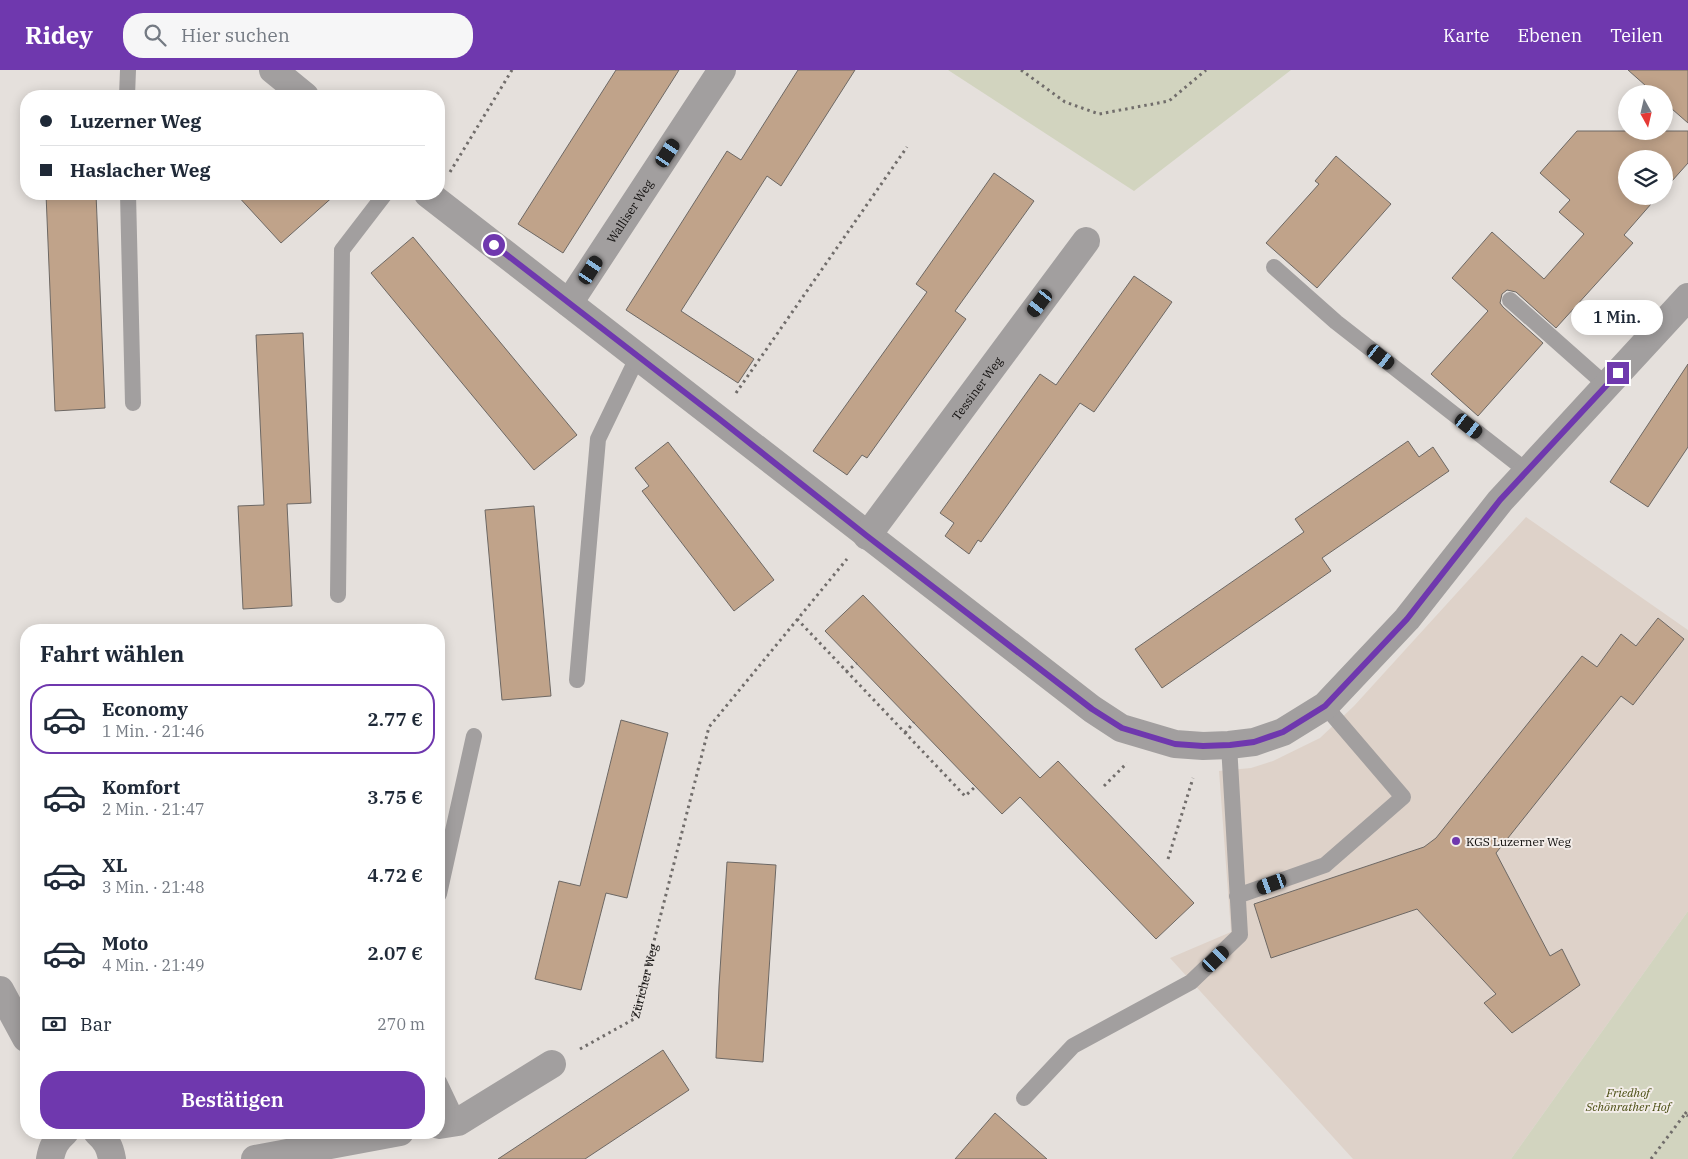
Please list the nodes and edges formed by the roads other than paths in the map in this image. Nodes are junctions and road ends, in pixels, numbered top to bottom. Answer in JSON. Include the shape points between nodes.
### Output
{"nodes":[{"id":1,"x":128,"y":70,"type":"edge"},
{"id":2,"x":273,"y":70,"type":"edge"},
{"id":3,"x":722,"y":70,"type":"edge"},
{"id":4,"x":127,"y":90,"type":"edge"},
{"id":5,"x":298,"y":90,"type":"edge"},
{"id":6,"x":128,"y":200,"type":"edge"},
{"id":7,"x":380,"y":200,"type":"edge"},
{"id":8,"x":436,"y":200,"type":"edge"},
{"id":9,"x":1086,"y":241,"type":"dead end"},
{"id":10,"x":1274,"y":267,"type":"dead end"},
{"id":11,"x":1688,"y":297,"type":"edge"},
{"id":12,"x":1510,"y":300,"type":"dead end"},
{"id":13,"x":569,"y":303,"type":"junction"},
{"id":14,"x":638,"y":356,"type":"junction"},
{"id":15,"x":1607,"y":386,"type":"junction"},
{"id":16,"x":132,"y":403,"type":"dead end"},
{"id":17,"x":1532,"y":468,"type":"junction"},
{"id":18,"x":867,"y":536,"type":"junction"},
{"id":19,"x":338,"y":595,"type":"dead end"},
{"id":20,"x":577,"y":680,"type":"dead end"},
{"id":21,"x":1325,"y":706,"type":"junction"},
{"id":22,"x":474,"y":736,"type":"dead end"},
{"id":23,"x":1230,"y":745,"type":"junction"},
{"id":24,"x":445,"y":867,"type":"edge"},
{"id":25,"x":1237,"y":896,"type":"junction"},
{"id":26,"x":0,"y":990,"type":"edge"},
{"id":27,"x":20,"y":1027,"type":"edge"},
{"id":28,"x":552,"y":1064,"type":"road end"},
{"id":29,"x":1024,"y":1098,"type":"dead end"},
{"id":30,"x":445,"y":1107,"type":"edge"},
{"id":31,"x":449,"y":1124,"type":"edge"},
{"id":32,"x":58,"y":1139,"type":"edge"},
{"id":33,"x":105,"y":1139,"type":"edge"},
{"id":34,"x":363,"y":1139,"type":"edge"},
{"id":35,"x":50,"y":1159,"type":"edge"},
{"id":36,"x":112,"y":1159,"type":"edge"},
{"id":37,"x":256,"y":1159,"type":"edge"}],
"edges":[{"from":1,"to":4,"type":"lane"},
{"from":2,"to":5,"type":"street"},
{"from":3,"to":13,"type":"street","name":"Walliser Weg"},
{"from":6,"to":16,"type":"lane"},
{"from":7,"to":19,"type":"lane","via":[[342,250]]},
{"from":8,"to":13,"type":"street"},
{"from":9,"to":18,"type":"street","name":"Tessiner Weg"},
{"from":10,"to":17,"type":"lane","via":[[1336,322]]},
{"from":11,"to":15,"type":"street"},
{"from":12,"to":15,"type":"lane"},
{"from":13,"to":14,"type":"street"},
{"from":14,"to":18,"type":"street"},
{"from":14,"to":20,"type":"lane","via":[[598,439]]},
{"from":15,"to":17,"type":"street"},
{"from":17,"to":21,"type":"street","via":[[1500,500],[1407,619]]},
{"from":18,"to":23,"type":"street","via":[[1092,709],[1122,728],[1175,744]]},
{"from":21,"to":23,"type":"street","via":[[1283,732],[1254,742]]},
{"from":21,"to":25,"type":"lane","via":[[1403,797],[1325,865]]},
{"from":22,"to":24,"type":"lane"},
{"from":23,"to":25,"type":"lane"},
{"from":25,"to":29,"type":"lane","via":[[1240,935],[1191,982],[1073,1046]]},
{"from":26,"to":27,"type":"street"},
{"from":28,"to":31,"type":"street"},
{"from":30,"to":31,"type":"lane"},
{"from":32,"to":35,"type":"street"},
{"from":33,"to":36,"type":"street"},
{"from":34,"to":37,"type":"street"}]}
